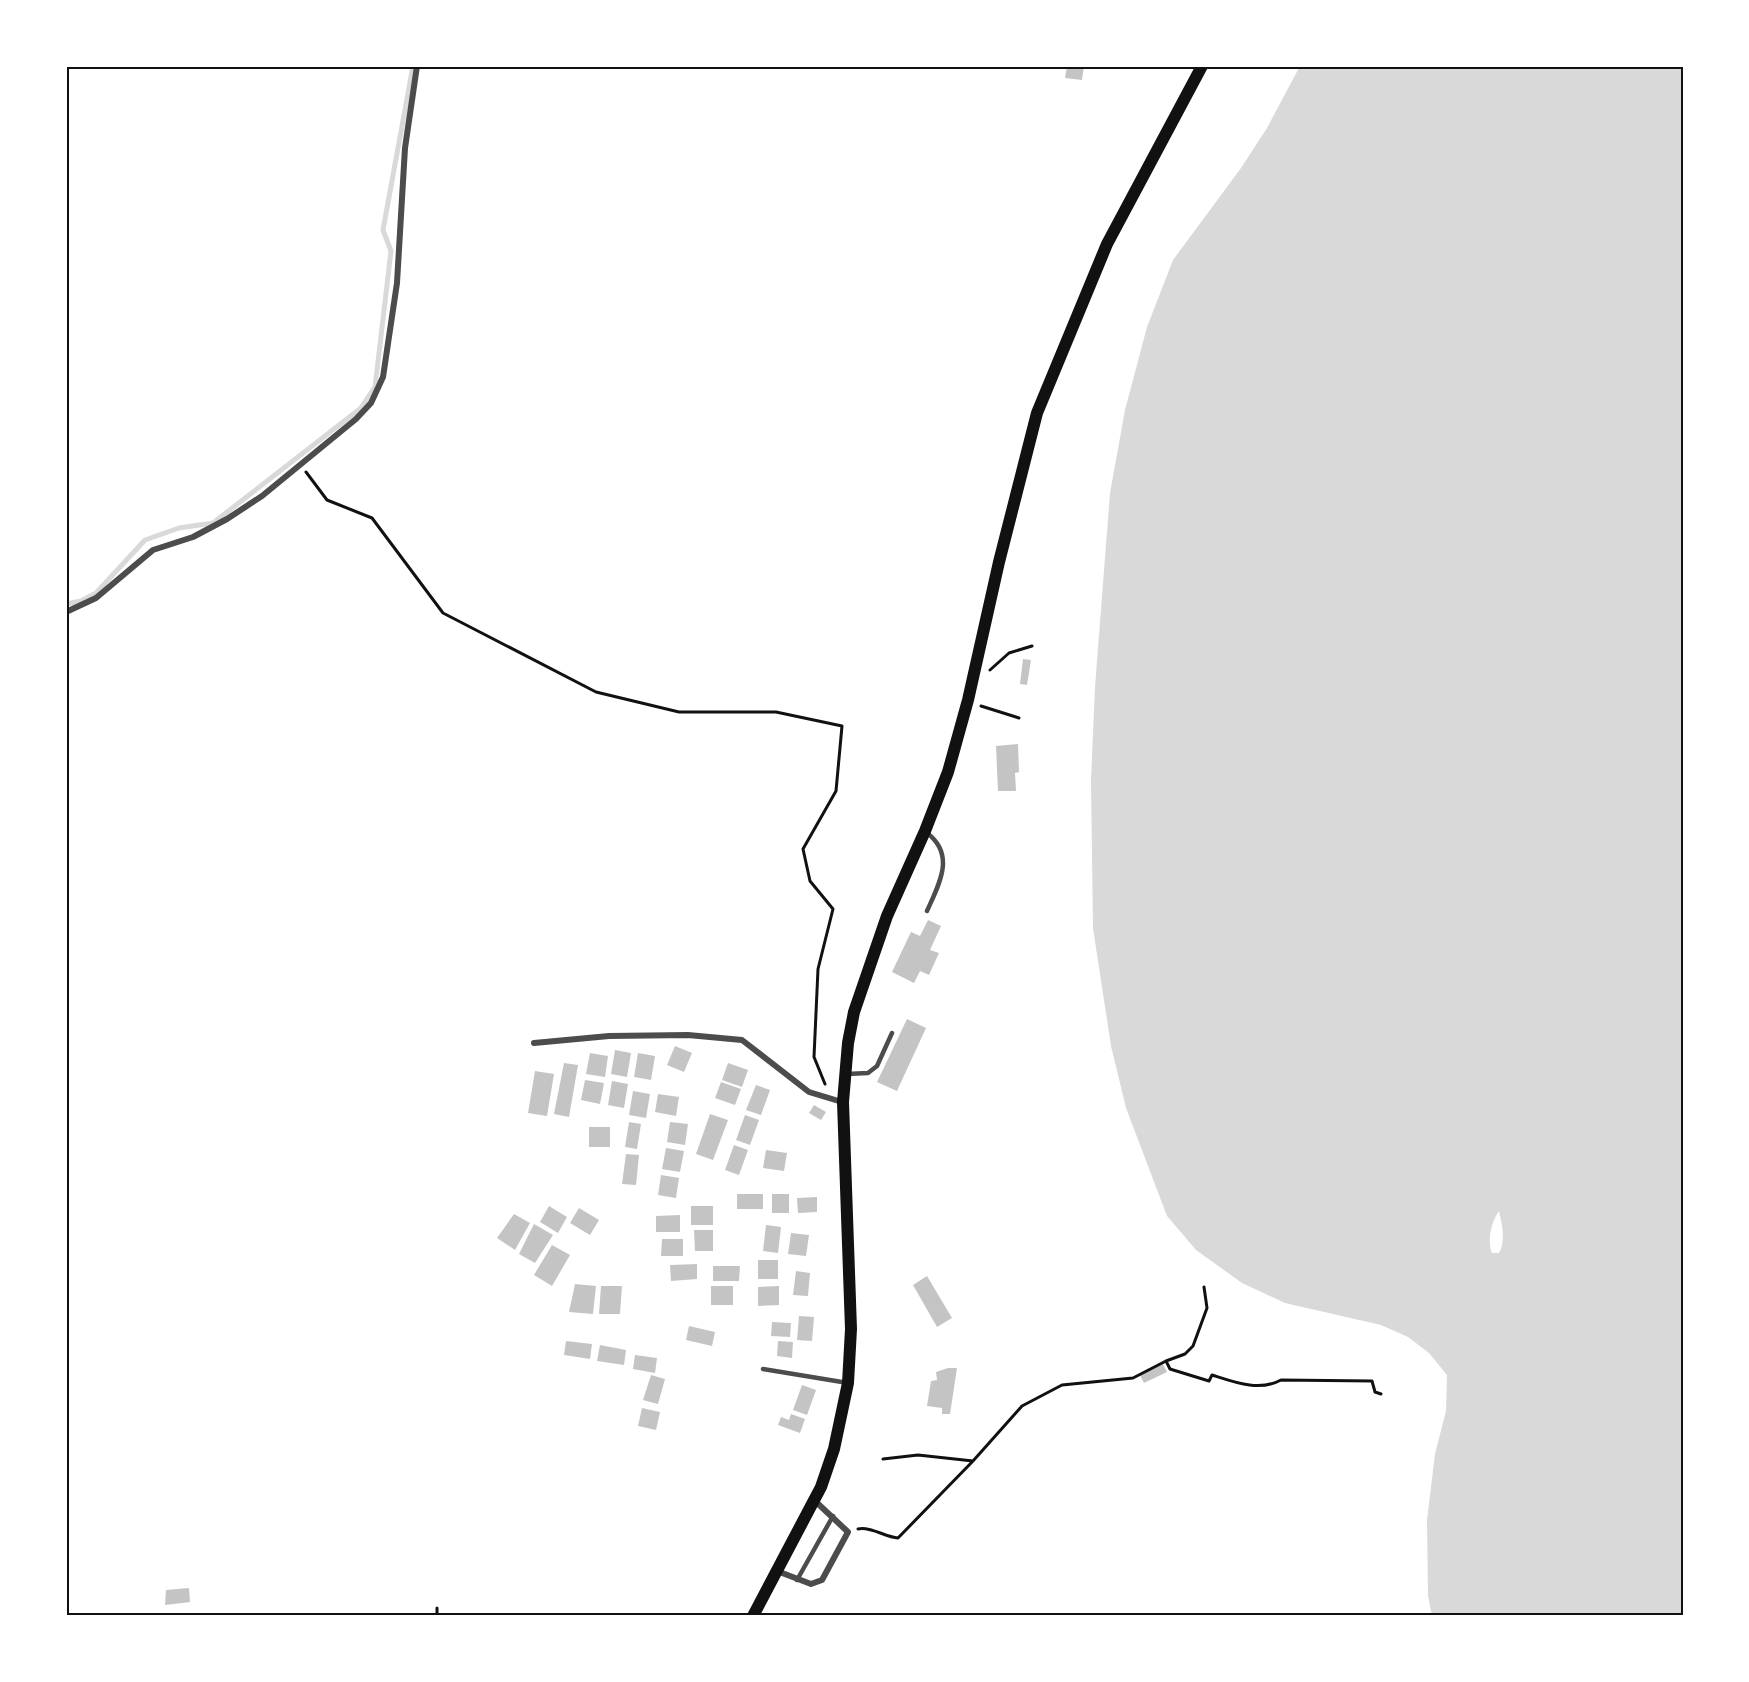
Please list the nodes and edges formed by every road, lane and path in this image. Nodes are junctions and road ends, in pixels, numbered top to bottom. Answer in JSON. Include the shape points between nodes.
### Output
{"nodes":[{"id":1,"x":417,"y":66,"type":"edge"},
{"id":2,"x":1202,"y":66,"type":"edge"},
{"id":3,"x":300,"y":463,"type":"junction"},
{"id":4,"x":66,"y":612,"type":"edge"},
{"id":5,"x":1032,"y":646,"type":"dead end"},
{"id":6,"x":985,"y":677,"type":"dead end"},
{"id":7,"x":977,"y":705,"type":"dead end"},
{"id":8,"x":1019,"y":718,"type":"dead end"},
{"id":9,"x":925,"y":831,"type":"junction"},
{"id":10,"x":927,"y":911,"type":"dead end"},
{"id":11,"x":892,"y":1033,"type":"dead end"},
{"id":12,"x":534,"y":1043,"type":"dead end"},
{"id":13,"x":844,"y":1074,"type":"junction"},
{"id":14,"x":837,"y":1101,"type":"junction"},
{"id":15,"x":1204,"y":1287,"type":"dead end"},
{"id":16,"x":1166,"y":1361,"type":"junction"},
{"id":17,"x":763,"y":1369,"type":"dead end"},
{"id":18,"x":848,"y":1383,"type":"junction"},
{"id":19,"x":1381,"y":1394,"type":"dead end"},
{"id":20,"x":883,"y":1459,"type":"dead end"},
{"id":21,"x":974,"y":1461,"type":"junction"},
{"id":22,"x":814,"y":1500,"type":"junction"},
{"id":23,"x":833,"y":1516,"type":"junction"},
{"id":24,"x":848,"y":1532,"type":"junction"},
{"id":25,"x":776,"y":1571,"type":"junction"},
{"id":26,"x":797,"y":1580,"type":"junction"},
{"id":27,"x":437,"y":1608,"type":"dead end"},
{"id":28,"x":437,"y":1616,"type":"edge"},
{"id":29,"x":753,"y":1616,"type":"edge"}],
"edges":[{"from":1,"to":3,"type":"street","via":[[405,148],[397,283],[383,377],[371,403],[356,419]]},
{"from":2,"to":9,"type":"main road","via":[[1107,244],[1037,413],[968,700],[948,772]]},
{"from":3,"to":4,"type":"street","via":[[262,496],[227,519],[193,537],[153,550],[96,598]]},
{"from":3,"to":14,"type":"path","via":[[327,500],[372,518],[443,613],[596,692],[679,712],[776,712],[842,726],[836,791],[803,849],[810,881],[833,909],[818,969],[814,1057]]},
{"from":5,"to":6,"type":"path","via":[[1009,653]]},
{"from":7,"to":8,"type":"path"},
{"from":9,"to":10,"type":"lane","via":[[937,841],[944,865]]},
{"from":9,"to":13,"type":"main road","via":[[887,916],[854,1012]]},
{"from":11,"to":13,"type":"lane","via":[[877,1066],[868,1073]]},
{"from":12,"to":14,"type":"street","via":[[609,1036],[688,1035],[742,1040],[808,1092]]},
{"from":13,"to":14,"type":"main road"},
{"from":14,"to":18,"type":"main road","via":[[850,1329]]},
{"from":15,"to":16,"type":"path","via":[[1207,1308],[1193,1346],[1185,1354]]},
{"from":16,"to":19,"type":"path","via":[[1170,1369],[1209,1381],[1212,1375],[1260,1386],[1281,1380],[1372,1381],[1375,1392]]},
{"from":16,"to":21,"type":"path","via":[[1133,1378],[1062,1385],[1022,1406]]},
{"from":17,"to":18,"type":"lane"},
{"from":18,"to":22,"type":"main road","via":[[834,1449]]},
{"from":20,"to":21,"type":"path","via":[[918,1455]]},
{"from":21,"to":24,"type":"path","via":[[898,1538],[866,1527]]},
{"from":22,"to":23,"type":"street"},
{"from":22,"to":25,"type":"main road"},
{"from":23,"to":24,"type":"street"},
{"from":23,"to":26,"type":"lane"},
{"from":24,"to":26,"type":"street","via":[[822,1581],[811,1584]]},
{"from":25,"to":26,"type":"street"},
{"from":25,"to":29,"type":"main road"},
{"from":27,"to":28,"type":"path"}]}
